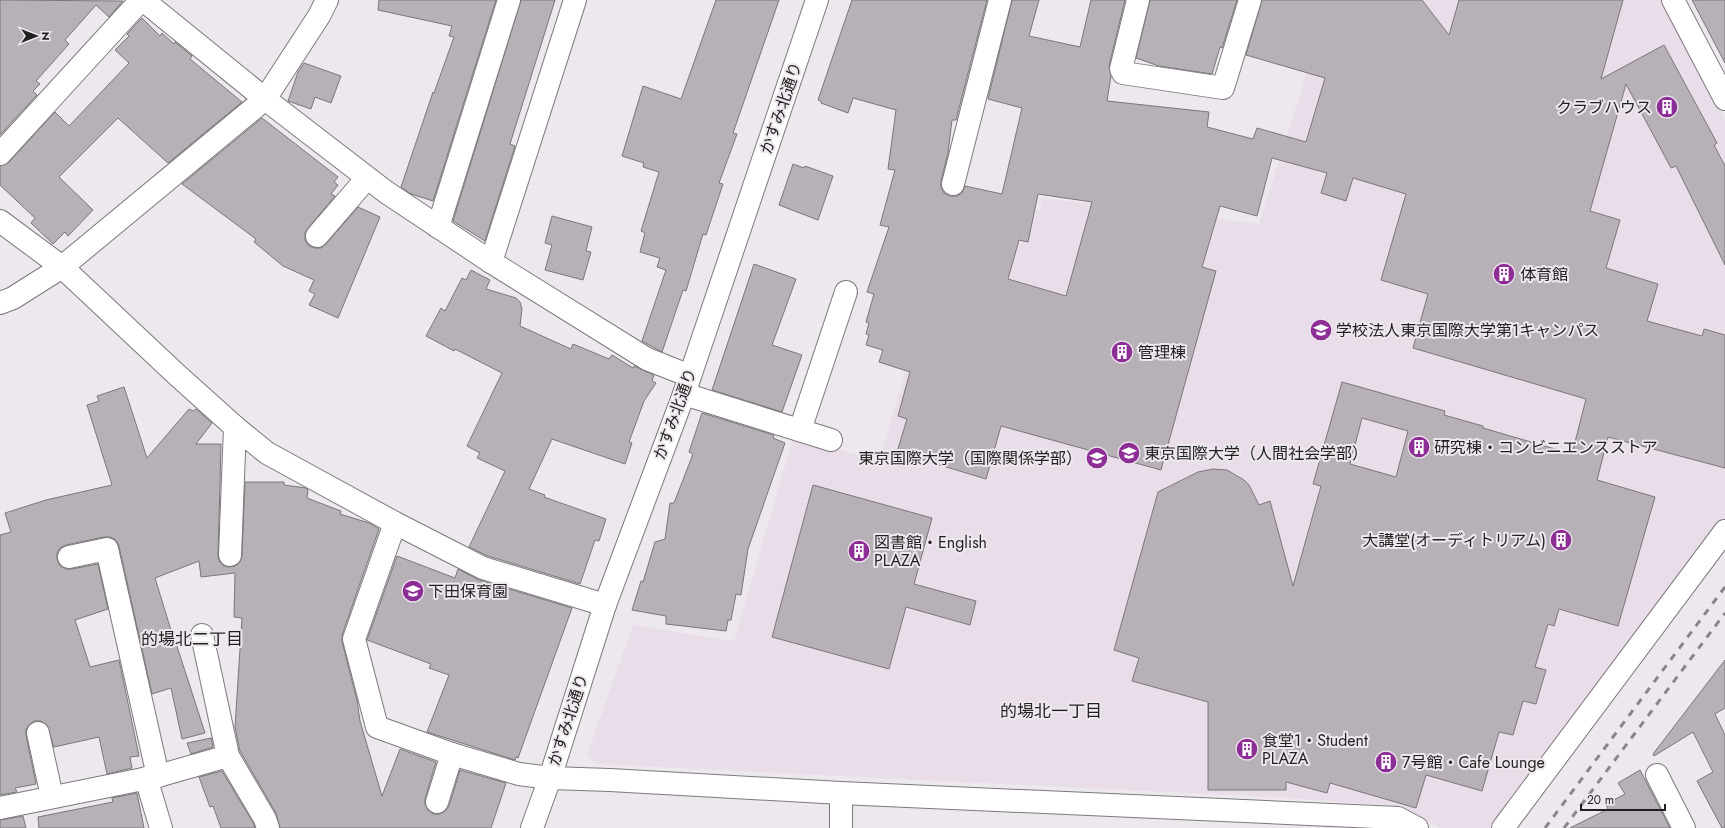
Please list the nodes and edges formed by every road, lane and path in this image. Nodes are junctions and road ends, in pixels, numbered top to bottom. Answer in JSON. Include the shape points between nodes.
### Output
{"nodes":[{"id":1,"x":142,"y":0,"type":"edge"},
{"id":2,"x":327,"y":0,"type":"edge"},
{"id":3,"x":509,"y":0,"type":"edge"},
{"id":4,"x":575,"y":0,"type":"edge"},
{"id":5,"x":817,"y":0,"type":"edge"},
{"id":6,"x":1000,"y":0,"type":"edge"},
{"id":7,"x":1138,"y":0,"type":"edge"},
{"id":8,"x":1250,"y":0,"type":"edge"},
{"id":9,"x":1673,"y":0,"type":"edge"},
{"id":10,"x":265,"y":99,"type":"junction"},
{"id":11,"x":1725,"y":99,"type":"edge"},
{"id":12,"x":0,"y":154,"type":"edge"},
{"id":13,"x":367,"y":178,"type":"junction"},
{"id":14,"x":953,"y":184,"type":"dead end"},
{"id":15,"x":0,"y":221,"type":"edge"},
{"id":16,"x":438,"y":227,"type":"junction"},
{"id":17,"x":317,"y":236,"type":"dead end"},
{"id":18,"x":491,"y":262,"type":"junction"},
{"id":19,"x":62,"y":266,"type":"junction"},
{"id":20,"x":846,"y":292,"type":"dead end"},
{"id":21,"x":0,"y":303,"type":"edge"},
{"id":22,"x":687,"y":385,"type":"junction"},
{"id":23,"x":235,"y":427,"type":"junction"},
{"id":24,"x":800,"y":430,"type":"junction"},
{"id":25,"x":832,"y":440,"type":"dead end"},
{"id":26,"x":395,"y":523,"type":"junction"},
{"id":27,"x":1725,"y":531,"type":"edge"},
{"id":28,"x":230,"y":555,"type":"dead end"},
{"id":29,"x":69,"y":557,"type":"dead end"},
{"id":30,"x":605,"y":605,"type":"junction"},
{"id":31,"x":202,"y":636,"type":"dead end"},
{"id":32,"x":38,"y":733,"type":"dead end"},
{"id":33,"x":452,"y":754,"type":"junction"},
{"id":34,"x":228,"y":756,"type":"junction"},
{"id":35,"x":1657,"y":775,"type":"dead end"},
{"id":36,"x":152,"y":777,"type":"junction"},
{"id":37,"x":550,"y":778,"type":"junction"},
{"id":38,"x":841,"y":792,"type":"junction"},
{"id":39,"x":52,"y":797,"type":"junction"},
{"id":40,"x":437,"y":802,"type":"dead end"},
{"id":41,"x":0,"y":808,"type":"edge"},
{"id":42,"x":1209,"y":819,"type":"edge"},
{"id":43,"x":161,"y":828,"type":"edge"},
{"id":44,"x":268,"y":828,"type":"edge"},
{"id":45,"x":532,"y":828,"type":"edge"},
{"id":46,"x":841,"y":828,"type":"edge"},
{"id":47,"x":1417,"y":828,"type":"edge"},
{"id":48,"x":1503,"y":828,"type":"edge"},
{"id":49,"x":1684,"y":828,"type":"edge"}],
"edges":[{"from":1,"to":10,"type":"street"},
{"from":1,"to":12,"type":"street"},
{"from":2,"to":10,"type":"street"},
{"from":3,"to":16,"type":"street"},
{"from":4,"to":18,"type":"street"},
{"from":5,"to":22,"type":"street","name":"かすみ北通り"},
{"from":6,"to":14,"type":"street"},
{"from":7,"to":8,"type":"street","via":[[1121,69],[1123,72],[1223,88]]},
{"from":9,"to":11,"type":"street"},
{"from":10,"to":13,"type":"street"},
{"from":10,"to":19,"type":"street"},
{"from":13,"to":16,"type":"street"},
{"from":13,"to":17,"type":"street"},
{"from":15,"to":19,"type":"street"},
{"from":16,"to":18,"type":"street"},
{"from":18,"to":22,"type":"street"},
{"from":19,"to":21,"type":"street","via":[[13,298]]},
{"from":19,"to":23,"type":"street"},
{"from":20,"to":24,"type":"street"},
{"from":22,"to":24,"type":"street"},
{"from":22,"to":30,"type":"street","name":"かすみ北通り"},
{"from":23,"to":26,"type":"street","via":[[267,453]]},
{"from":23,"to":28,"type":"street"},
{"from":24,"to":25,"type":"street"},
{"from":26,"to":30,"type":"street","via":[[483,568]]},
{"from":26,"to":33,"type":"street","via":[[354,639],[377,727]]},
{"from":27,"to":48,"type":"street"},
{"from":29,"to":36,"type":"street","via":[[107,549]]},
{"from":30,"to":37,"type":"street","name":"かすみ北通り"},
{"from":31,"to":34,"type":"street"},
{"from":32,"to":39,"type":"street"},
{"from":33,"to":37,"type":"street","via":[[519,774]]},
{"from":33,"to":40,"type":"street"},
{"from":34,"to":36,"type":"street"},
{"from":34,"to":44,"type":"street"},
{"from":35,"to":49,"type":"street"},
{"from":36,"to":39,"type":"street"},
{"from":36,"to":43,"type":"street"},
{"from":37,"to":38,"type":"street"},
{"from":37,"to":45,"type":"street","name":"かすみ北通り"},
{"from":38,"to":42,"type":"street","via":[[1074,802]]},
{"from":38,"to":46,"type":"street"},
{"from":39,"to":41,"type":"street"},
{"from":42,"to":47,"type":"street","via":[[1398,818]]}]}
